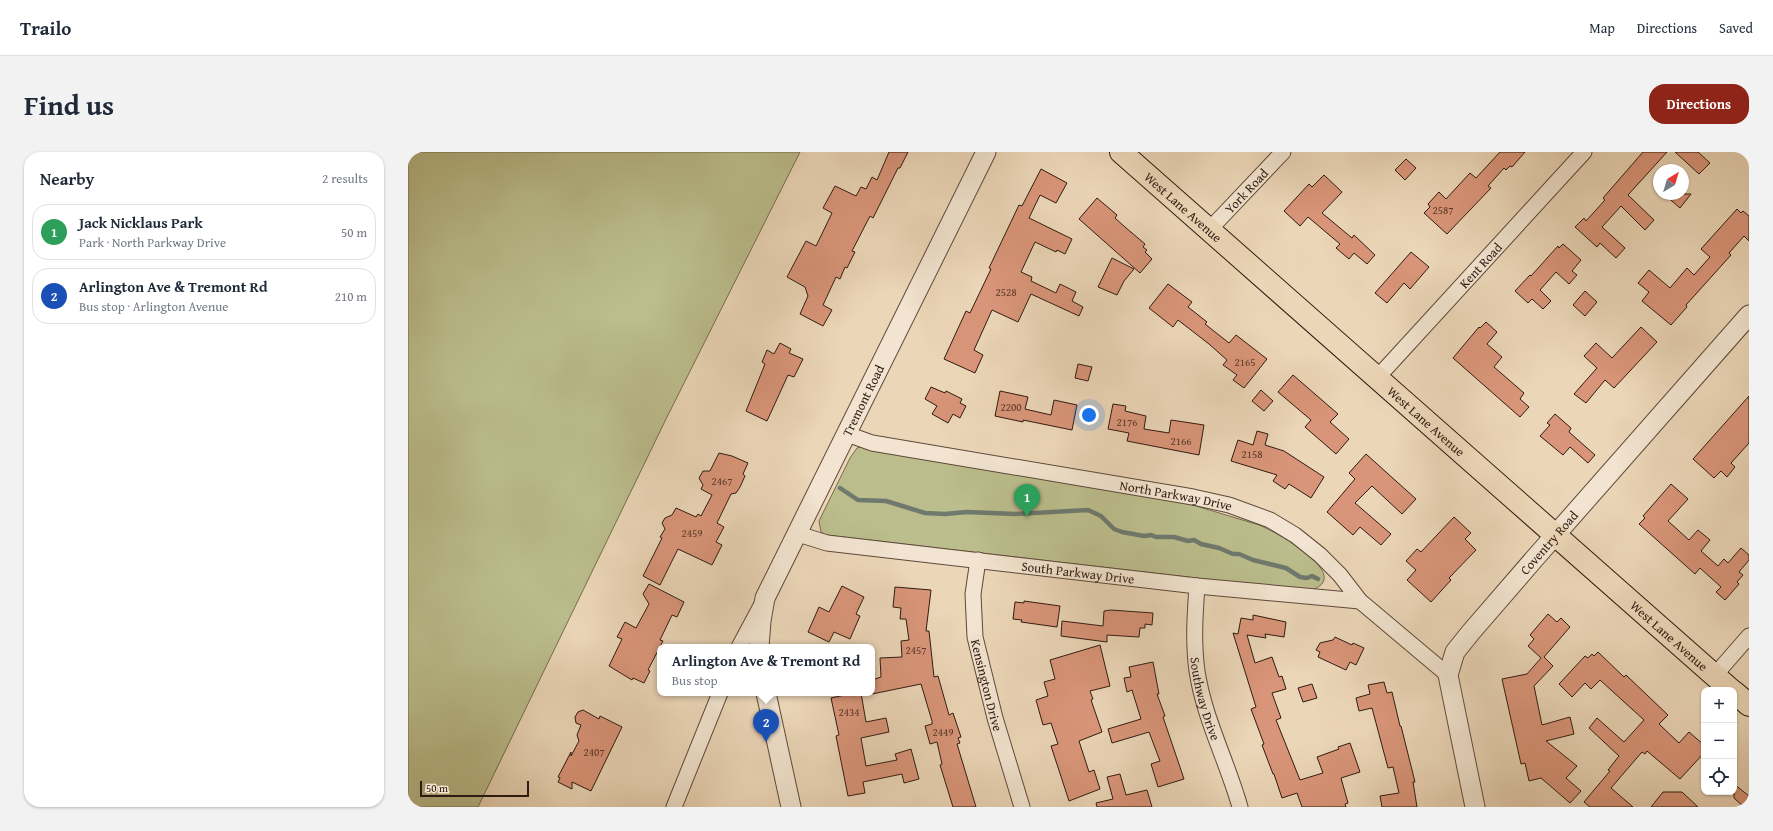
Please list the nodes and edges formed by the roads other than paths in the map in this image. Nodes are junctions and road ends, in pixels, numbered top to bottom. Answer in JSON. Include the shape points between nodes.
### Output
{"nodes":[{"id":1,"x":986,"y":152,"type":"edge"},
{"id":2,"x":1121,"y":152,"type":"edge"},
{"id":3,"x":1283,"y":152,"type":"edge"},
{"id":4,"x":1584,"y":152,"type":"edge"},
{"id":5,"x":1209,"y":230,"type":"junction"},
{"id":6,"x":1749,"y":315,"type":"edge"},
{"id":7,"x":1377,"y":378,"type":"junction"},
{"id":8,"x":847,"y":434,"type":"junction"},
{"id":9,"x":798,"y":534,"type":"junction"},
{"id":10,"x":1555,"y":535,"type":"junction"},
{"id":11,"x":978,"y":560,"type":"junction"},
{"id":12,"x":1197,"y":586,"type":"junction"},
{"id":13,"x":765,"y":598,"type":"junction"},
{"id":14,"x":1360,"y":601,"type":"junction"},
{"id":15,"x":1749,"y":636,"type":"edge"},
{"id":16,"x":741,"y":644,"type":"edge"},
{"id":17,"x":759,"y":644,"type":"edge"},
{"id":18,"x":1448,"y":675,"type":"junction"},
{"id":19,"x":1714,"y":675,"type":"junction"},
{"id":20,"x":1728,"y":687,"type":"edge"},
{"id":21,"x":1737,"y":695,"type":"edge"},
{"id":22,"x":721,"y":696,"type":"edge"},
{"id":23,"x":767,"y":696,"type":"edge"},
{"id":24,"x":1749,"y":706,"type":"edge"},
{"id":25,"x":1477,"y":805,"type":"edge"},
{"id":26,"x":674,"y":807,"type":"edge"},
{"id":27,"x":791,"y":807,"type":"edge"},
{"id":28,"x":1022,"y":807,"type":"edge"},
{"id":29,"x":1240,"y":807,"type":"edge"}],
"edges":[{"from":1,"to":8,"type":"street","name":"Tremont Road"},
{"from":2,"to":5,"type":"main road","name":"West Lane Avenue"},
{"from":3,"to":5,"type":"street","name":"York Road"},
{"from":4,"to":7,"type":"street","name":"Kent Road"},
{"from":5,"to":7,"type":"main road","name":"West Lane Avenue"},
{"from":6,"to":10,"type":"street","name":"Coventry Road"},
{"from":7,"to":10,"type":"main road","name":"West Lane Avenue"},
{"from":8,"to":9,"type":"street","name":"Tremont Road"},
{"from":8,"to":14,"type":"street","name":"North Parkway Drive","via":[[872,443],[1229,505],[1270,520],[1295,535],[1340,575]]},
{"from":9,"to":11,"type":"street","name":"South Parkway Drive","via":[[827,543]]},
{"from":9,"to":13,"type":"street","name":"Tremont Road"},
{"from":10,"to":18,"type":"street","name":"Coventry Road","via":[[1455,652]]},
{"from":10,"to":19,"type":"main road","name":"West Lane Avenue"},
{"from":11,"to":12,"type":"street","name":"South Parkway Drive"},
{"from":11,"to":28,"type":"street","name":"Kensington Drive","via":[[973,594],[975,637],[995,718]]},
{"from":12,"to":14,"type":"street","name":"South Parkway Drive"},
{"from":12,"to":29,"type":"street","name":"Southway Drive","via":[[1194,638],[1197,672],[1208,715]]},
{"from":13,"to":16,"type":"street","name":"Tremont Road"},
{"from":13,"to":17,"type":"street"},
{"from":14,"to":18,"type":"street","name":"North Parkway Drive"},
{"from":15,"to":19,"type":"street"},
{"from":18,"to":25,"type":"street","name":"Coventry Road"},
{"from":19,"to":20,"type":"main road","name":"West Lane Avenue"},
{"from":21,"to":24,"type":"main road"},
{"from":22,"to":26,"type":"street"},
{"from":23,"to":27,"type":"street"}]}
